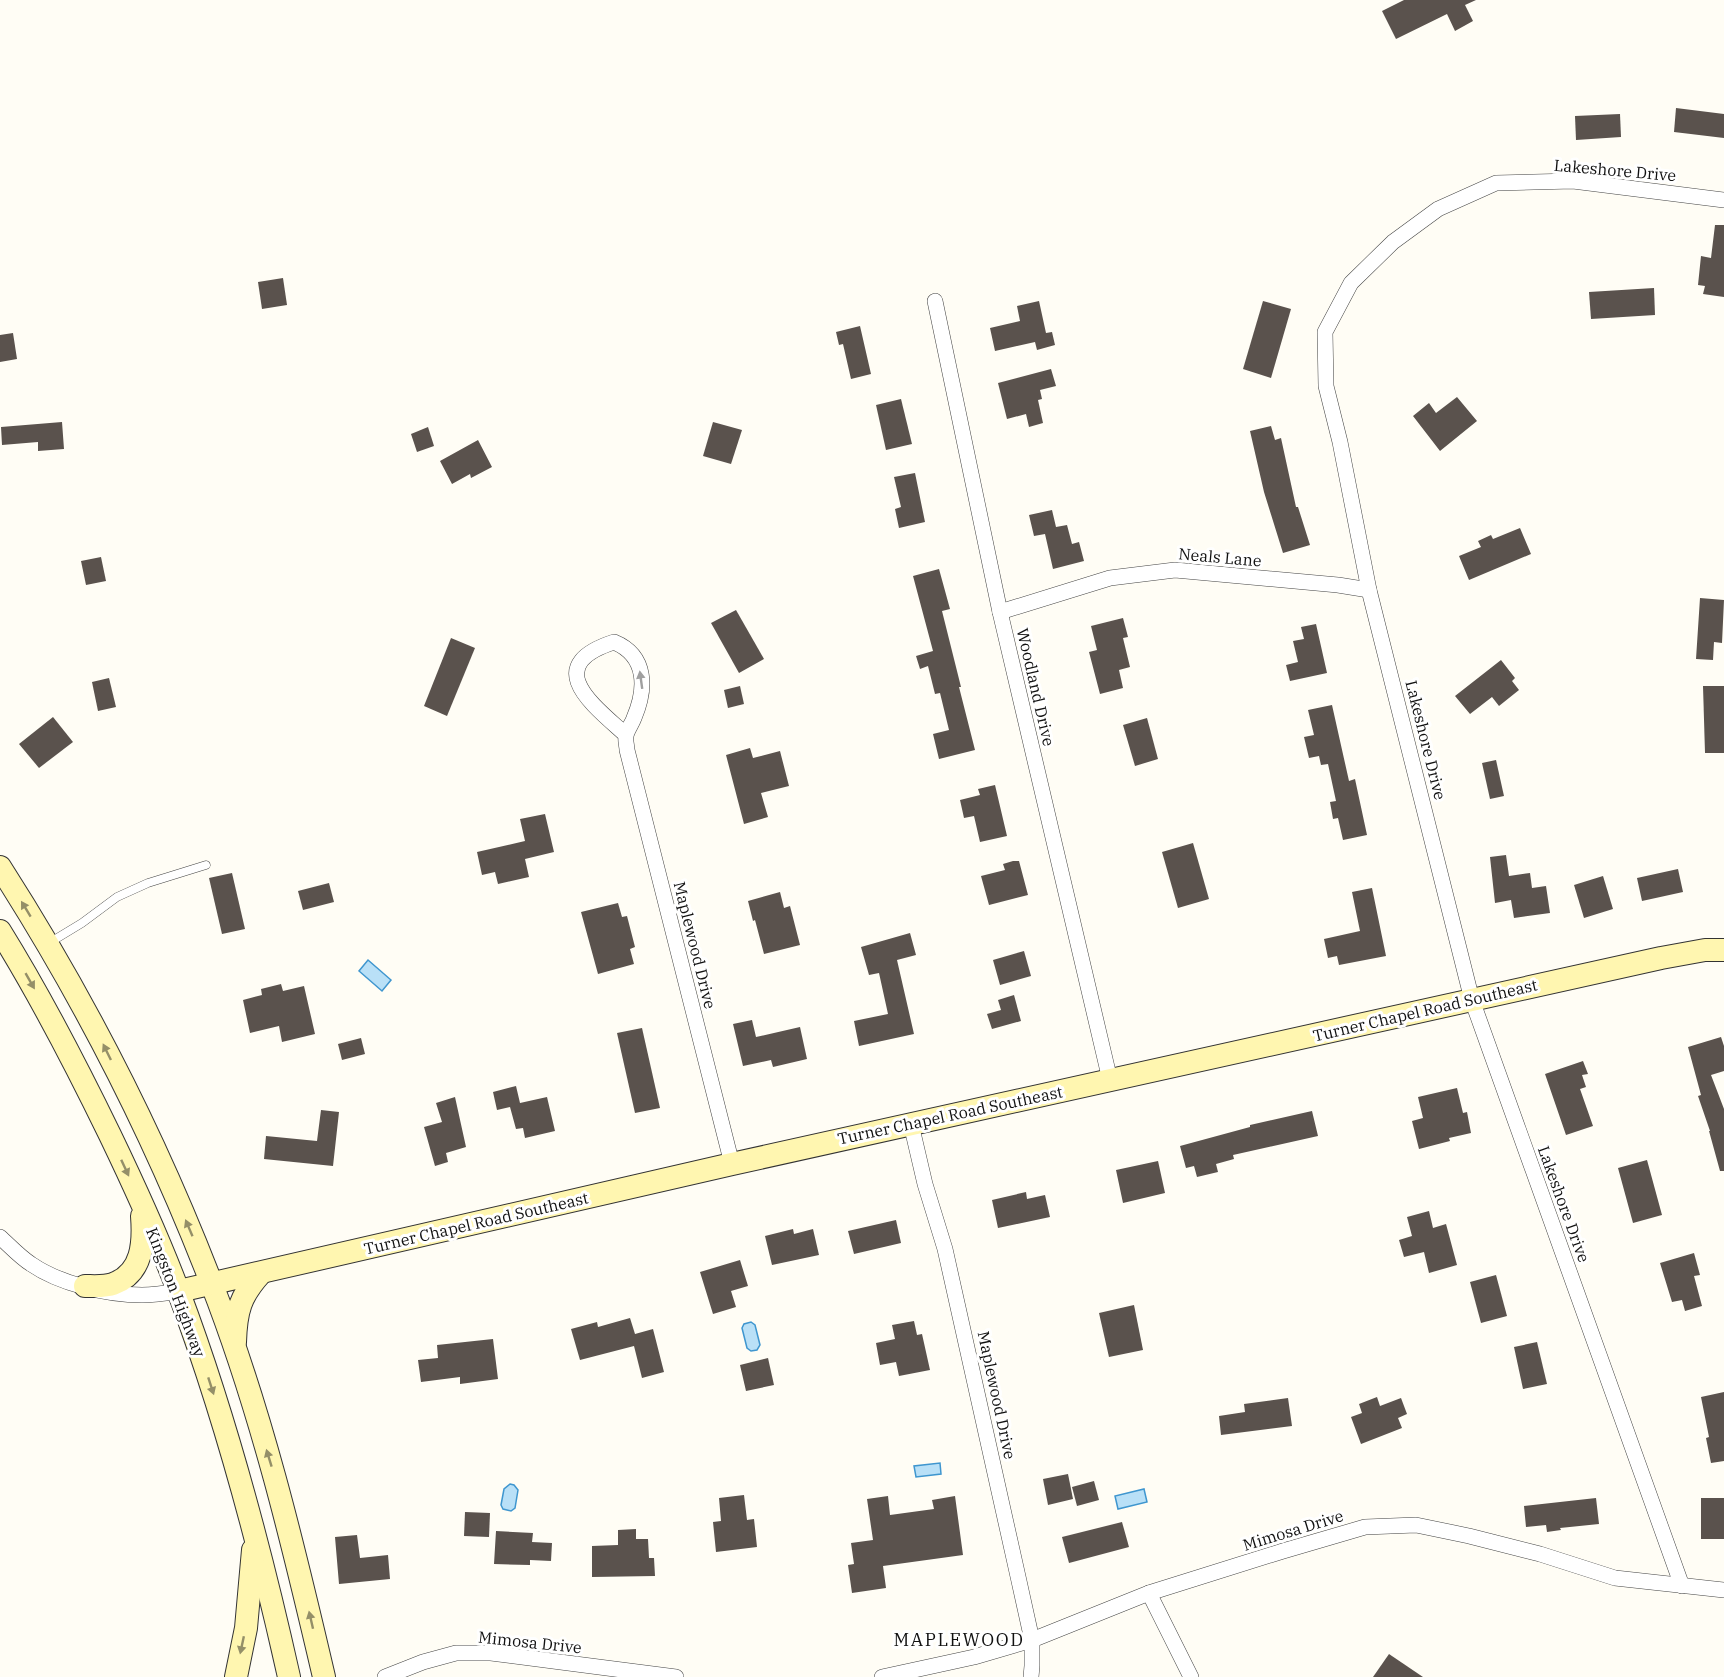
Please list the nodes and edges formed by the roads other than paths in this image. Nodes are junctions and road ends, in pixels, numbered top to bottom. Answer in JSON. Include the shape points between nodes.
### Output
{"nodes":[{"id":1,"x":1724,"y":200,"type":"edge"},
{"id":2,"x":935,"y":301,"type":"dead end"},
{"id":3,"x":1370,"y":590,"type":"junction"},
{"id":4,"x":1000,"y":612,"type":"junction"},
{"id":5,"x":626,"y":735,"type":"junction"},
{"id":6,"x":206,"y":865,"type":"dead end"},
{"id":7,"x":0,"y":867,"type":"edge"},
{"id":8,"x":0,"y":931,"type":"edge"},
{"id":9,"x":47,"y":944,"type":"junction"},
{"id":10,"x":1724,"y":950,"type":"edge"},
{"id":11,"x":1472,"y":1000,"type":"junction"},
{"id":12,"x":1110,"y":1080,"type":"junction"},
{"id":13,"x":911,"y":1124,"type":"junction"},
{"id":14,"x":732,"y":1164,"type":"junction"},
{"id":15,"x":141,"y":1202,"type":"junction"},
{"id":16,"x":0,"y":1236,"type":"edge"},
{"id":17,"x":261,"y":1273,"type":"junction"},
{"id":18,"x":212,"y":1282,"type":"junction"},
{"id":19,"x":85,"y":1286,"type":"junction"},
{"id":20,"x":178,"y":1291,"type":"junction"},
{"id":21,"x":235,"y":1349,"type":"junction"},
{"id":22,"x":253,"y":1525,"type":"junction"},
{"id":23,"x":1682,"y":1586,"type":"junction"},
{"id":24,"x":1724,"y":1590,"type":"edge"},
{"id":25,"x":1149,"y":1593,"type":"junction"},
{"id":26,"x":1032,"y":1640,"type":"junction"},
{"id":27,"x":236,"y":1677,"type":"edge"},
{"id":28,"x":289,"y":1677,"type":"edge"},
{"id":29,"x":324,"y":1677,"type":"edge"},
{"id":30,"x":385,"y":1677,"type":"edge"},
{"id":31,"x":676,"y":1677,"type":"edge"},
{"id":32,"x":882,"y":1677,"type":"edge"},
{"id":33,"x":1030,"y":1677,"type":"edge"},
{"id":34,"x":1191,"y":1677,"type":"edge"}],
"edges":[{"from":1,"to":3,"type":"street","name":"Lakeshore Drive","via":[[1573,181],[1496,183],[1438,209],[1393,242],[1351,283],[1325,332],[1326,386]]},
{"from":2,"to":4,"type":"street","name":"Woodland Drive"},
{"from":3,"to":4,"type":"street","name":"Neals Lane","via":[[1175,570],[1110,578]]},
{"from":3,"to":11,"type":"street","name":"Lakeshore Drive"},
{"from":4,"to":12,"type":"street","name":"Woodland Drive"},
{"from":5,"to":5,"type":"street","one_way":true,"via":[[643,681],[634,657],[626,646],[615,642],[587,656],[577,677],[582,692],[594,707]]},
{"from":5,"to":14,"type":"street","name":"Maplewood Drive"},
{"from":6,"to":9,"type":"lane","via":[[147,883],[117,897]]},
{"from":9,"to":7,"type":"main road","name":"Kingston Highway","one_way":true},
{"from":8,"to":15,"type":"main road","name":"Kingston Highway","one_way":true,"via":[[62,1039]]},
{"from":18,"to":9,"type":"main road","name":"Kingston Highway","one_way":true,"via":[[94,1024]]},
{"from":10,"to":11,"type":"main road","name":"Turner Chapel Road Southeast","via":[[1682,953]]},
{"from":11,"to":12,"type":"main road","name":"Turner Chapel Road Southeast"},
{"from":11,"to":23,"type":"street","name":"Lakeshore Drive"},
{"from":12,"to":13,"type":"main road","name":"Turner Chapel Road Southeast"},
{"from":13,"to":14,"type":"main road","name":"Turner Chapel Road Southeast"},
{"from":13,"to":26,"type":"street","name":"Maplewood Drive","via":[[945,1249]]},
{"from":14,"to":17,"type":"main road","name":"Turner Chapel Road Southeast"},
{"from":15,"to":19,"type":"main road","via":[[142,1250],[138,1262],[112,1284]]},
{"from":15,"to":20,"type":"main road","name":"Kingston Highway"},
{"from":16,"to":19,"type":"street","via":[[31,1264],[56,1278]]},
{"from":17,"to":18,"type":"main road","name":"Turner Chapel Road Southeast"},
{"from":17,"to":21,"type":"main road","via":[[243,1296]]},
{"from":18,"to":20,"type":"main road","name":"Turner Chapel Road Southeast"},
{"from":18,"to":21,"type":"main road","name":"Kingston Highway"},
{"from":19,"to":20,"type":"street","via":[[143,1295]]},
{"from":20,"to":22,"type":"main road","name":"Kingston Highway","one_way":true},
{"from":29,"to":21,"type":"main road","one_way":true,"via":[[280,1494]]},
{"from":22,"to":27,"type":"main road","one_way":true,"via":[[252,1575]]},
{"from":22,"to":28,"type":"main road","name":"Kingston Highway"},
{"from":23,"to":24,"type":"street","name":"Mimosa Drive"},
{"from":23,"to":25,"type":"street","name":"Mimosa Drive","via":[[1615,1578],[1540,1554],[1416,1525],[1365,1527]]},
{"from":25,"to":26,"type":"street","name":"Mimosa Drive"},
{"from":25,"to":34,"type":"street"},
{"from":26,"to":32,"type":"street","name":"Mimosa Drive"},
{"from":26,"to":33,"type":"street","name":"Maplewood Drive"},
{"from":30,"to":31,"type":"street","name":"Mimosa Drive","via":[[456,1653],[491,1653]]}]}
